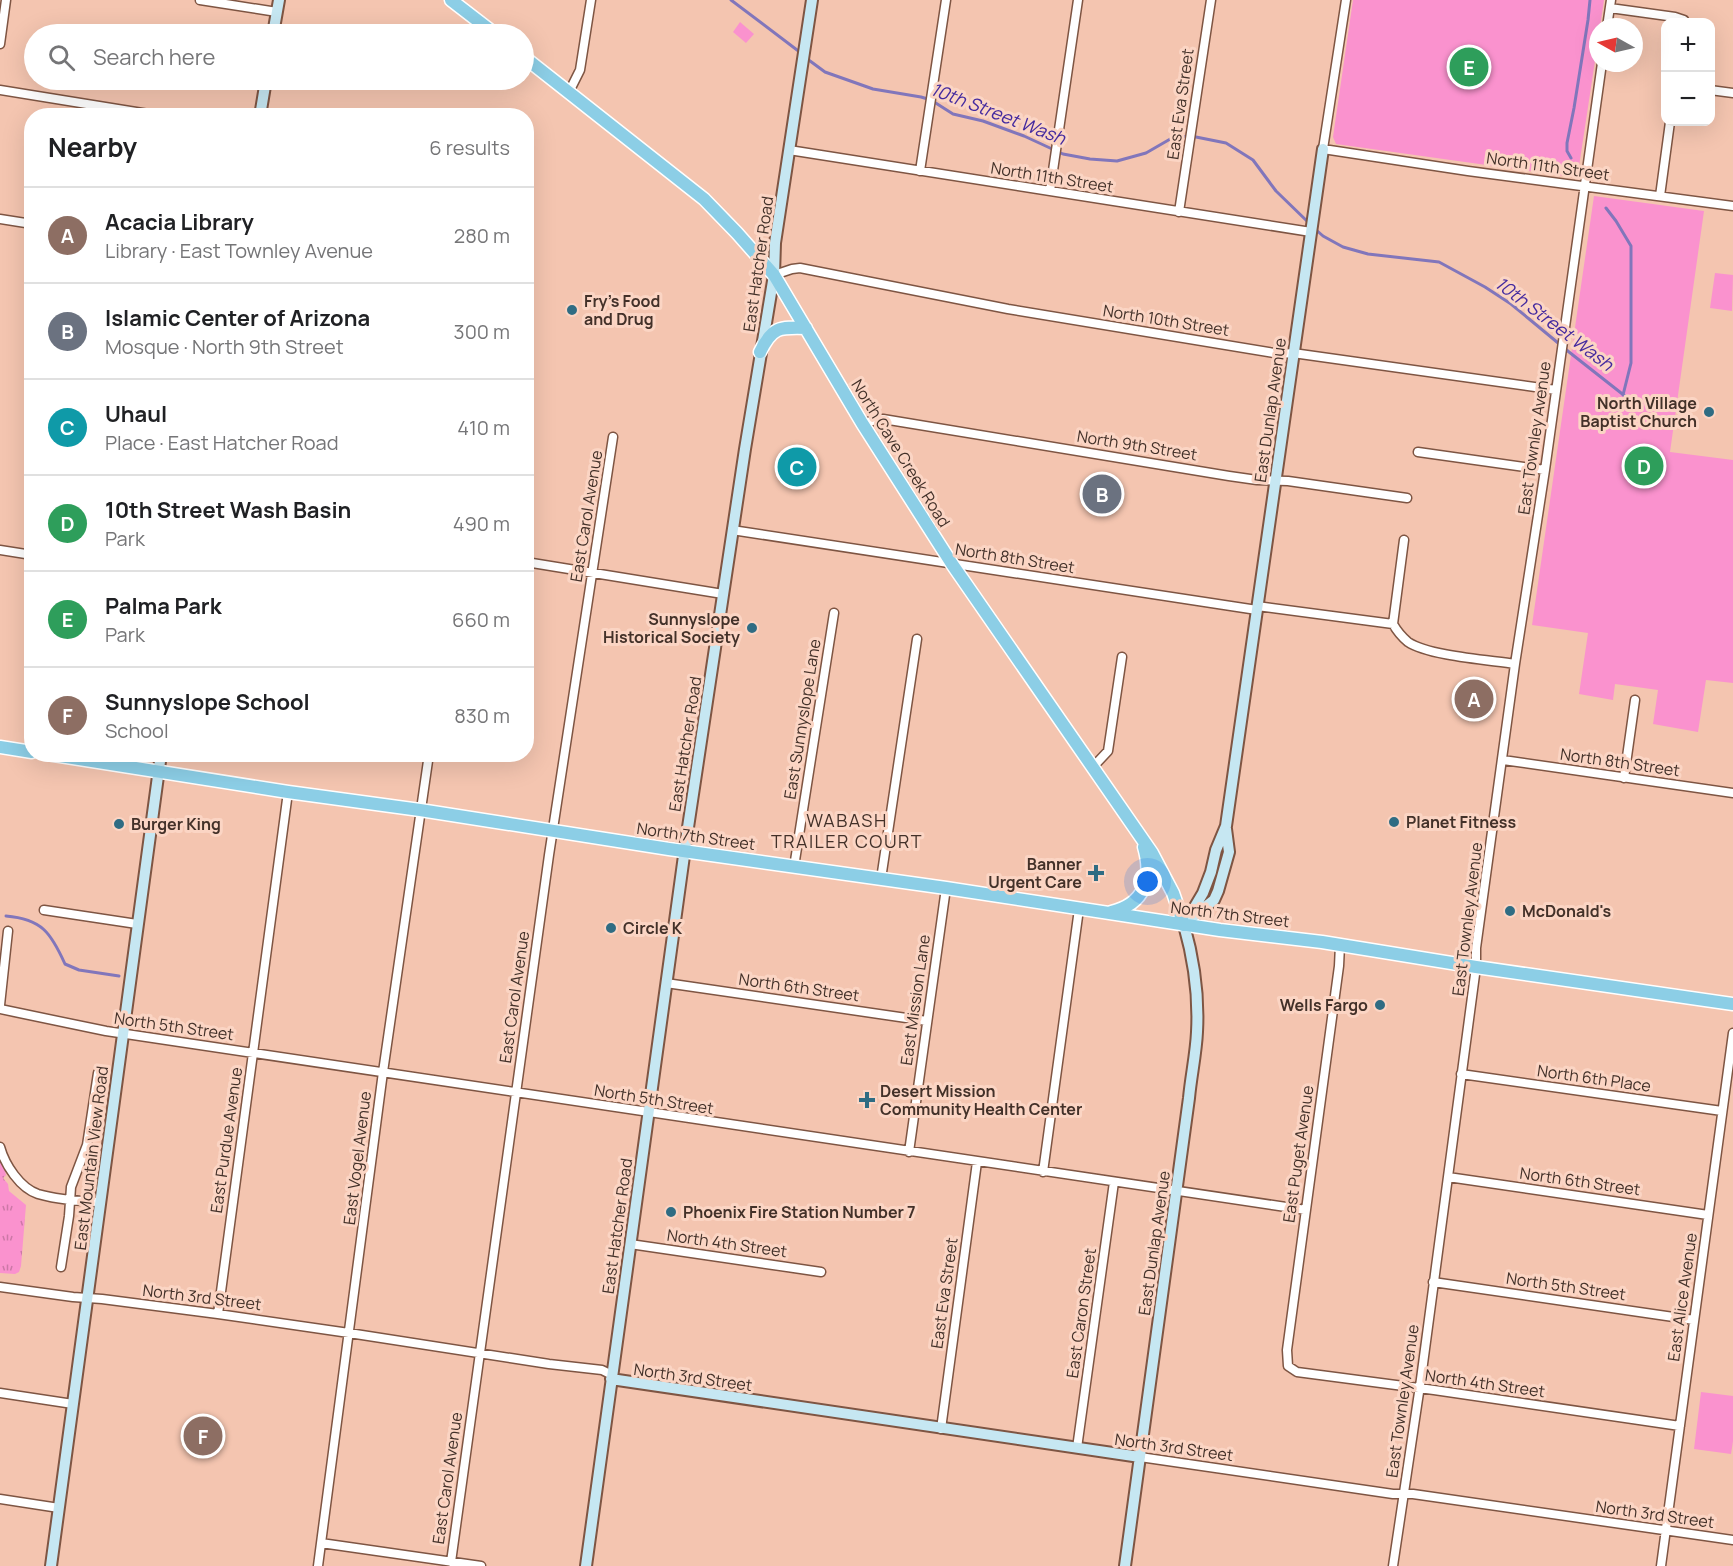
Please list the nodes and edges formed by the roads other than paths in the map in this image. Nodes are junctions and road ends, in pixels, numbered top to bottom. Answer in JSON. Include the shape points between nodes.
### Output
{"nodes":[{"id":1,"x":6,"y":0,"type":"edge"},
{"id":2,"x":200,"y":0,"type":"edge"},
{"id":3,"x":279,"y":0,"type":"edge"},
{"id":4,"x":451,"y":0,"type":"edge"},
{"id":5,"x":591,"y":0,"type":"edge"},
{"id":6,"x":812,"y":0,"type":"edge"},
{"id":7,"x":946,"y":0,"type":"edge"},
{"id":8,"x":1078,"y":0,"type":"edge"},
{"id":9,"x":1211,"y":0,"type":"edge"},
{"id":10,"x":1346,"y":0,"type":"edge"},
{"id":11,"x":1611,"y":4,"type":"edge"},
{"id":12,"x":276,"y":12,"type":"junction"},
{"id":13,"x":1678,"y":18,"type":"edge"},
{"id":14,"x":274,"y":24,"type":"edge"},
{"id":15,"x":482,"y":24,"type":"edge"},
{"id":16,"x":0,"y":44,"type":"edge"},
{"id":17,"x":534,"y":65,"type":"edge"},
{"id":18,"x":1601,"y":72,"type":"edge"},
{"id":19,"x":0,"y":90,"type":"edge"},
{"id":20,"x":264,"y":90,"type":"edge"},
{"id":21,"x":1715,"y":91,"type":"edge"},
{"id":22,"x":569,"y":92,"type":"junction"},
{"id":23,"x":1733,"y":93,"type":"edge"},
{"id":24,"x":111,"y":108,"type":"edge"},
{"id":25,"x":261,"y":108,"type":"edge"},
{"id":26,"x":1669,"y":126,"type":"edge"},
{"id":27,"x":1323,"y":149,"type":"junction"},
{"id":28,"x":789,"y":150,"type":"junction"},
{"id":29,"x":920,"y":171,"type":"junction"},
{"id":30,"x":1585,"y":187,"type":"junction"},
{"id":31,"x":1050,"y":191,"type":"junction"},
{"id":32,"x":1660,"y":196,"type":"junction"},
{"id":33,"x":1733,"y":206,"type":"edge"},
{"id":34,"x":1179,"y":212,"type":"junction"},
{"id":35,"x":0,"y":219,"type":"edge"},
{"id":36,"x":24,"y":223,"type":"edge"},
{"id":37,"x":1311,"y":232,"type":"junction"},
{"id":38,"x":774,"y":275,"type":"junction"},
{"id":39,"x":806,"y":328,"type":"junction"},
{"id":40,"x":760,"y":352,"type":"junction"},
{"id":41,"x":1293,"y":353,"type":"junction"},
{"id":42,"x":1556,"y":390,"type":"junction"},
{"id":43,"x":862,"y":423,"type":"junction"},
{"id":44,"x":613,"y":437,"type":"dead end"},
{"id":45,"x":1418,"y":452,"type":"dead end"},
{"id":46,"x":1545,"y":470,"type":"junction"},
{"id":47,"x":1275,"y":481,"type":"junction"},
{"id":48,"x":1407,"y":498,"type":"dead end"},
{"id":49,"x":732,"y":530,"type":"junction"},
{"id":50,"x":1404,"y":540,"type":"dead end"},
{"id":51,"x":0,"y":550,"type":"edge"},
{"id":52,"x":24,"y":554,"type":"edge"},
{"id":53,"x":534,"y":563,"type":"edge"},
{"id":54,"x":952,"y":564,"type":"junction"},
{"id":55,"x":592,"y":572,"type":"junction"},
{"id":56,"x":723,"y":594,"type":"junction"},
{"id":57,"x":1257,"y":608,"type":"junction"},
{"id":58,"x":834,"y":613,"type":"dead end"},
{"id":59,"x":1393,"y":624,"type":"junction"},
{"id":60,"x":917,"y":639,"type":"dead end"},
{"id":61,"x":1122,"y":657,"type":"dead end"},
{"id":62,"x":1515,"y":664,"type":"junction"},
{"id":63,"x":1635,"y":699,"type":"dead end"},
{"id":64,"x":0,"y":747,"type":"edge"},
{"id":65,"x":24,"y":751,"type":"edge"},
{"id":66,"x":1503,"y":760,"type":"junction"},
{"id":67,"x":99,"y":762,"type":"edge"},
{"id":68,"x":159,"y":762,"type":"edge"},
{"id":69,"x":428,"y":762,"type":"edge"},
{"id":70,"x":1092,"y":768,"type":"junction"},
{"id":71,"x":158,"y":771,"type":"junction"},
{"id":72,"x":1624,"y":778,"type":"junction"},
{"id":73,"x":288,"y":792,"type":"junction"},
{"id":74,"x":1733,"y":794,"type":"edge"},
{"id":75,"x":420,"y":810,"type":"junction"},
{"id":76,"x":553,"y":831,"type":"junction"},
{"id":77,"x":1141,"y":837,"type":"junction"},
{"id":78,"x":685,"y":851,"type":"junction"},
{"id":79,"x":794,"y":867,"type":"junction"},
{"id":80,"x":881,"y":879,"type":"junction"},
{"id":81,"x":945,"y":888,"type":"junction"},
{"id":82,"x":1079,"y":909,"type":"junction"},
{"id":83,"x":44,"y":910,"type":"dead end"},
{"id":84,"x":1104,"y":913,"type":"junction"},
{"id":85,"x":137,"y":924,"type":"junction"},
{"id":86,"x":1184,"y":925,"type":"junction"},
{"id":87,"x":8,"y":931,"type":"dead end"},
{"id":88,"x":1340,"y":945,"type":"junction"},
{"id":89,"x":1476,"y":967,"type":"junction"},
{"id":90,"x":666,"y":983,"type":"junction"},
{"id":91,"x":1733,"y":1004,"type":"edge"},
{"id":92,"x":0,"y":1007,"type":"edge"},
{"id":93,"x":927,"y":1022,"type":"junction"},
{"id":94,"x":1733,"y":1033,"type":"edge"},
{"id":95,"x":122,"y":1034,"type":"junction"},
{"id":96,"x":252,"y":1053,"type":"junction"},
{"id":97,"x":383,"y":1072,"type":"junction"},
{"id":98,"x":98,"y":1073,"type":"dead end"},
{"id":99,"x":1461,"y":1074,"type":"junction"},
{"id":100,"x":515,"y":1093,"type":"junction"},
{"id":101,"x":1722,"y":1111,"type":"junction"},
{"id":102,"x":648,"y":1113,"type":"junction"},
{"id":103,"x":0,"y":1147,"type":"edge"},
{"id":104,"x":909,"y":1152,"type":"junction"},
{"id":105,"x":976,"y":1162,"type":"junction"},
{"id":106,"x":1044,"y":1172,"type":"junction"},
{"id":107,"x":1448,"y":1177,"type":"junction"},
{"id":108,"x":1114,"y":1182,"type":"junction"},
{"id":109,"x":1177,"y":1191,"type":"junction"},
{"id":110,"x":71,"y":1200,"type":"junction"},
{"id":111,"x":100,"y":1202,"type":"junction"},
{"id":112,"x":1305,"y":1210,"type":"junction"},
{"id":113,"x":1708,"y":1215,"type":"junction"},
{"id":114,"x":630,"y":1244,"type":"junction"},
{"id":115,"x":61,"y":1267,"type":"dead end"},
{"id":116,"x":821,"y":1272,"type":"dead end"},
{"id":117,"x":1433,"y":1282,"type":"junction"},
{"id":118,"x":0,"y":1287,"type":"edge"},
{"id":119,"x":87,"y":1298,"type":"junction"},
{"id":120,"x":218,"y":1314,"type":"junction"},
{"id":121,"x":1694,"y":1320,"type":"junction"},
{"id":122,"x":349,"y":1333,"type":"junction"},
{"id":123,"x":480,"y":1353,"type":"junction"},
{"id":124,"x":1288,"y":1366,"type":"joint"},
{"id":125,"x":611,"y":1377,"type":"junction"},
{"id":126,"x":1419,"y":1388,"type":"junction"},
{"id":127,"x":0,"y":1394,"type":"edge"},
{"id":128,"x":73,"y":1404,"type":"junction"},
{"id":129,"x":1680,"y":1426,"type":"junction"},
{"id":130,"x":941,"y":1428,"type":"junction"},
{"id":131,"x":1077,"y":1448,"type":"junction"},
{"id":132,"x":1140,"y":1457,"type":"junction"},
{"id":133,"x":1404,"y":1494,"type":"junction"},
{"id":134,"x":0,"y":1498,"type":"edge"},
{"id":135,"x":59,"y":1508,"type":"junction"},
{"id":136,"x":1666,"y":1531,"type":"junction"},
{"id":137,"x":1733,"y":1540,"type":"edge"},
{"id":138,"x":321,"y":1543,"type":"junction"},
{"id":139,"x":452,"y":1562,"type":"junction"},
{"id":140,"x":51,"y":1566,"type":"edge"},
{"id":141,"x":318,"y":1566,"type":"edge"},
{"id":142,"x":481,"y":1566,"type":"edge"},
{"id":143,"x":585,"y":1566,"type":"edge"},
{"id":144,"x":1125,"y":1566,"type":"edge"},
{"id":145,"x":1393,"y":1566,"type":"edge"},
{"id":146,"x":1661,"y":1566,"type":"edge"}],
"edges":[{"from":1,"to":16,"type":"street"},
{"from":2,"to":12,"type":"street"},
{"from":3,"to":12,"type":"street"},
{"from":4,"to":15,"type":"main road"},
{"from":5,"to":22,"type":"street","via":[[580,70]]},
{"from":6,"to":28,"type":"street","name":"East Hatcher Road"},
{"from":7,"to":29,"type":"street"},
{"from":8,"to":31,"type":"street"},
{"from":9,"to":34,"type":"street","name":"East Eva Street"},
{"from":10,"to":27,"type":"street","name":"East Dunlap Avenue"},
{"from":11,"to":13,"type":"street"},
{"from":12,"to":14,"type":"street"},
{"from":17,"to":22,"type":"main road","name":"North Cave Creek Road"},
{"from":18,"to":30,"type":"street","name":"East Townley Avenue"},
{"from":19,"to":24,"type":"street"},
{"from":20,"to":25,"type":"street"},
{"from":21,"to":23,"type":"street"},
{"from":22,"to":38,"type":"main road","name":"North Cave Creek Road","via":[[704,199]]},
{"from":26,"to":32,"type":"street"},
{"from":27,"to":30,"type":"street","name":"North 11th Street"},
{"from":27,"to":37,"type":"street","name":"East Dunlap Avenue"},
{"from":28,"to":29,"type":"street","name":"North 11th Street"},
{"from":28,"to":38,"type":"street","name":"East Hatcher Road"},
{"from":29,"to":31,"type":"street","name":"North 11th Street"},
{"from":30,"to":32,"type":"street","name":"North 11th Street"},
{"from":30,"to":42,"type":"street","name":"East Townley Avenue"},
{"from":31,"to":34,"type":"street","name":"North 11th Street"},
{"from":32,"to":33,"type":"street","name":"North 11th Street"},
{"from":34,"to":37,"type":"street","name":"North 11th Street"},
{"from":35,"to":36,"type":"street"},
{"from":37,"to":41,"type":"street","name":"East Dunlap Avenue"},
{"from":38,"to":39,"type":"main road","name":"North Cave Creek Road"},
{"from":38,"to":40,"type":"street","name":"East Hatcher Road"},
{"from":38,"to":41,"type":"street","name":"North 10th Street","via":[[800,268],[1008,309]]},
{"from":39,"to":40,"type":"main road","via":[[779,328]]},
{"from":39,"to":43,"type":"main road","name":"North Cave Creek Road"},
{"from":40,"to":49,"type":"street","name":"East Hatcher Road"},
{"from":41,"to":42,"type":"street","name":"North 10th Street"},
{"from":41,"to":47,"type":"street","name":"East Dunlap Avenue"},
{"from":42,"to":46,"type":"street","name":"East Townley Avenue"},
{"from":43,"to":47,"type":"street","name":"North 9th Street","via":[[883,419]]},
{"from":43,"to":54,"type":"main road","name":"North Cave Creek Road"},
{"from":44,"to":55,"type":"street","name":"East Carol Avenue"},
{"from":45,"to":46,"type":"street"},
{"from":46,"to":62,"type":"street","name":"East Townley Avenue"},
{"from":47,"to":48,"type":"street","name":"North 9th Street"},
{"from":47,"to":57,"type":"street","name":"East Dunlap Avenue"},
{"from":49,"to":54,"type":"street","name":"North 8th Street"},
{"from":49,"to":56,"type":"street","name":"East Hatcher Road"},
{"from":50,"to":59,"type":"street"},
{"from":51,"to":52,"type":"street"},
{"from":53,"to":55,"type":"street"},
{"from":54,"to":57,"type":"street","name":"North 8th Street"},
{"from":54,"to":70,"type":"main road","name":"North Cave Creek Road"},
{"from":55,"to":56,"type":"street"},
{"from":55,"to":76,"type":"street","name":"East Carol Avenue"},
{"from":56,"to":78,"type":"street","name":"East Hatcher Road"},
{"from":57,"to":59,"type":"street","name":"North 8th Street"},
{"from":57,"to":86,"type":"street","name":"East Dunlap Avenue","via":[[1226,826],[1203,893]]},
{"from":58,"to":79,"type":"street","name":"East Sunnyslope Lane"},
{"from":59,"to":62,"type":"street","via":[[1398,633],[1418,647]]},
{"from":60,"to":80,"type":"street"},
{"from":61,"to":70,"type":"street","via":[[1108,751]]},
{"from":62,"to":66,"type":"street","name":"East Townley Avenue"},
{"from":63,"to":72,"type":"street"},
{"from":64,"to":65,"type":"main road"},
{"from":66,"to":72,"type":"street","name":"North 8th Street"},
{"from":66,"to":89,"type":"street","name":"East Townley Avenue"},
{"from":67,"to":71,"type":"main road","name":"North 7th Street"},
{"from":68,"to":71,"type":"street","name":"East Mountain View Road"},
{"from":69,"to":75,"type":"street","name":"East Vogel Avenue"},
{"from":70,"to":77,"type":"main road","name":"North Cave Creek Road"},
{"from":71,"to":73,"type":"main road","name":"North 7th Street"},
{"from":71,"to":85,"type":"street","name":"East Mountain View Road"},
{"from":72,"to":74,"type":"street","name":"North 8th Street"},
{"from":73,"to":75,"type":"main road","name":"North 7th Street"},
{"from":73,"to":96,"type":"street","name":"East Purdue Avenue"},
{"from":75,"to":76,"type":"main road","name":"North 7th Street"},
{"from":75,"to":97,"type":"street","name":"East Vogel Avenue"},
{"from":76,"to":78,"type":"main road","name":"North 7th Street"},
{"from":76,"to":100,"type":"street","name":"East Carol Avenue"},
{"from":77,"to":84,"type":"main road","via":[[1147,867],[1141,895],[1132,904]]},
{"from":77,"to":86,"type":"main road","name":"North Cave Creek Road","via":[[1173,893]]},
{"from":78,"to":79,"type":"main road","name":"North 7th Street"},
{"from":78,"to":90,"type":"street","name":"East Hatcher Road"},
{"from":79,"to":80,"type":"main road","name":"North 7th Street"},
{"from":80,"to":81,"type":"main road","name":"North 7th Street"},
{"from":81,"to":82,"type":"main road","name":"North 7th Street"},
{"from":81,"to":93,"type":"street","name":"East Mission Lane"},
{"from":82,"to":84,"type":"main road","name":"North 7th Street"},
{"from":82,"to":106,"type":"street"},
{"from":83,"to":85,"type":"street"},
{"from":84,"to":86,"type":"main road","name":"North 7th Street"},
{"from":85,"to":95,"type":"street","name":"East Mountain View Road"},
{"from":86,"to":88,"type":"main road","name":"North 7th Street"},
{"from":86,"to":109,"type":"street","name":"East Dunlap Avenue","via":[[1195,974],[1197,1032]]},
{"from":87,"to":92,"type":"street"},
{"from":88,"to":89,"type":"main road","name":"North 7th Street"},
{"from":88,"to":112,"type":"street","name":"East Puget Avenue"},
{"from":89,"to":91,"type":"main road","name":"North 7th Street"},
{"from":89,"to":99,"type":"street","name":"East Townley Avenue"},
{"from":90,"to":93,"type":"street","name":"North 6th Street"},
{"from":90,"to":102,"type":"street","name":"East Hatcher Road"},
{"from":92,"to":95,"type":"street","name":"North 5th Street"},
{"from":93,"to":104,"type":"street","name":"East Mission Lane"},
{"from":94,"to":101,"type":"street","name":"East Alice Avenue"},
{"from":95,"to":96,"type":"street","name":"North 5th Street"},
{"from":95,"to":111,"type":"street","name":"East Mountain View Road"},
{"from":96,"to":97,"type":"street","name":"North 5th Street"},
{"from":96,"to":120,"type":"street","name":"East Purdue Avenue"},
{"from":97,"to":100,"type":"street","name":"North 5th Street"},
{"from":97,"to":122,"type":"street","name":"East Vogel Avenue"},
{"from":98,"to":110,"type":"street","via":[[87,1145],[71,1187]]},
{"from":99,"to":101,"type":"street","name":"North 6th Place"},
{"from":99,"to":107,"type":"street","name":"East Townley Avenue"},
{"from":100,"to":102,"type":"street","name":"North 5th Street"},
{"from":100,"to":123,"type":"street","name":"East Carol Avenue"},
{"from":101,"to":113,"type":"street","name":"East Alice Avenue"},
{"from":102,"to":104,"type":"street","name":"North 5th Street"},
{"from":102,"to":114,"type":"street","name":"East Hatcher Road"},
{"from":103,"to":110,"type":"street","via":[[24,1185],[37,1194]]},
{"from":104,"to":105,"type":"street","name":"North 5th Street"},
{"from":105,"to":106,"type":"street","name":"North 5th Street"},
{"from":105,"to":130,"type":"street","name":"East Eva Street"},
{"from":106,"to":108,"type":"street","name":"North 5th Street"},
{"from":107,"to":113,"type":"street","name":"North 6th Street"},
{"from":107,"to":117,"type":"street","name":"East Townley Avenue"},
{"from":108,"to":109,"type":"street","name":"North 5th Street"},
{"from":108,"to":131,"type":"street","name":"East Caron Street"},
{"from":109,"to":112,"type":"street","name":"North 5th Street"},
{"from":109,"to":132,"type":"street","name":"East Dunlap Avenue"},
{"from":110,"to":111,"type":"street"},
{"from":110,"to":115,"type":"street"},
{"from":111,"to":119,"type":"street","name":"East Mountain View Road"},
{"from":112,"to":124,"type":"street","name":"East Puget Avenue"},
{"from":113,"to":121,"type":"street","name":"East Alice Avenue"},
{"from":114,"to":116,"type":"street","name":"North 4th Street"},
{"from":114,"to":125,"type":"street","name":"East Hatcher Road"},
{"from":117,"to":121,"type":"street","name":"North 5th Street"},
{"from":117,"to":126,"type":"street","name":"East Townley Avenue"},
{"from":118,"to":119,"type":"street","name":"North 3rd Street"},
{"from":119,"to":120,"type":"street","name":"North 3rd Street"},
{"from":119,"to":128,"type":"street","name":"East Mountain View Road"},
{"from":120,"to":122,"type":"street","name":"North 3rd Street"},
{"from":121,"to":129,"type":"street","name":"East Alice Avenue"},
{"from":122,"to":123,"type":"street","name":"North 3rd Street"},
{"from":122,"to":138,"type":"street","name":"East Vogel Avenue"},
{"from":123,"to":125,"type":"street","name":"North 3rd Street","via":[[602,1370]]},
{"from":123,"to":139,"type":"street","name":"East Carol Avenue"},
{"from":124,"to":126,"type":"street","name":"North 4th Street","via":[[1297,1372]]},
{"from":125,"to":130,"type":"street","name":"North 3rd Street"},
{"from":125,"to":143,"type":"street","name":"East Hatcher Road"},
{"from":126,"to":129,"type":"street","name":"North 4th Street"},
{"from":126,"to":133,"type":"street","name":"East Townley Avenue"},
{"from":127,"to":128,"type":"street"},
{"from":128,"to":135,"type":"street","name":"East Mountain View Road"},
{"from":129,"to":136,"type":"street","name":"East Alice Avenue"},
{"from":130,"to":131,"type":"street","name":"North 3rd Street"},
{"from":131,"to":132,"type":"street","name":"North 3rd Street"},
{"from":132,"to":133,"type":"street","name":"North 3rd Street"},
{"from":132,"to":144,"type":"street","name":"East Dunlap Avenue"},
{"from":133,"to":136,"type":"street","name":"North 3rd Street"},
{"from":133,"to":145,"type":"street","name":"East Townley Avenue"},
{"from":134,"to":135,"type":"street"},
{"from":135,"to":140,"type":"street","name":"East Mountain View Road"},
{"from":136,"to":137,"type":"street","name":"North 3rd Street"},
{"from":136,"to":146,"type":"street","name":"East Alice Avenue"},
{"from":138,"to":139,"type":"street"},
{"from":138,"to":141,"type":"street","name":"East Vogel Avenue"},
{"from":139,"to":142,"type":"street"}]}
